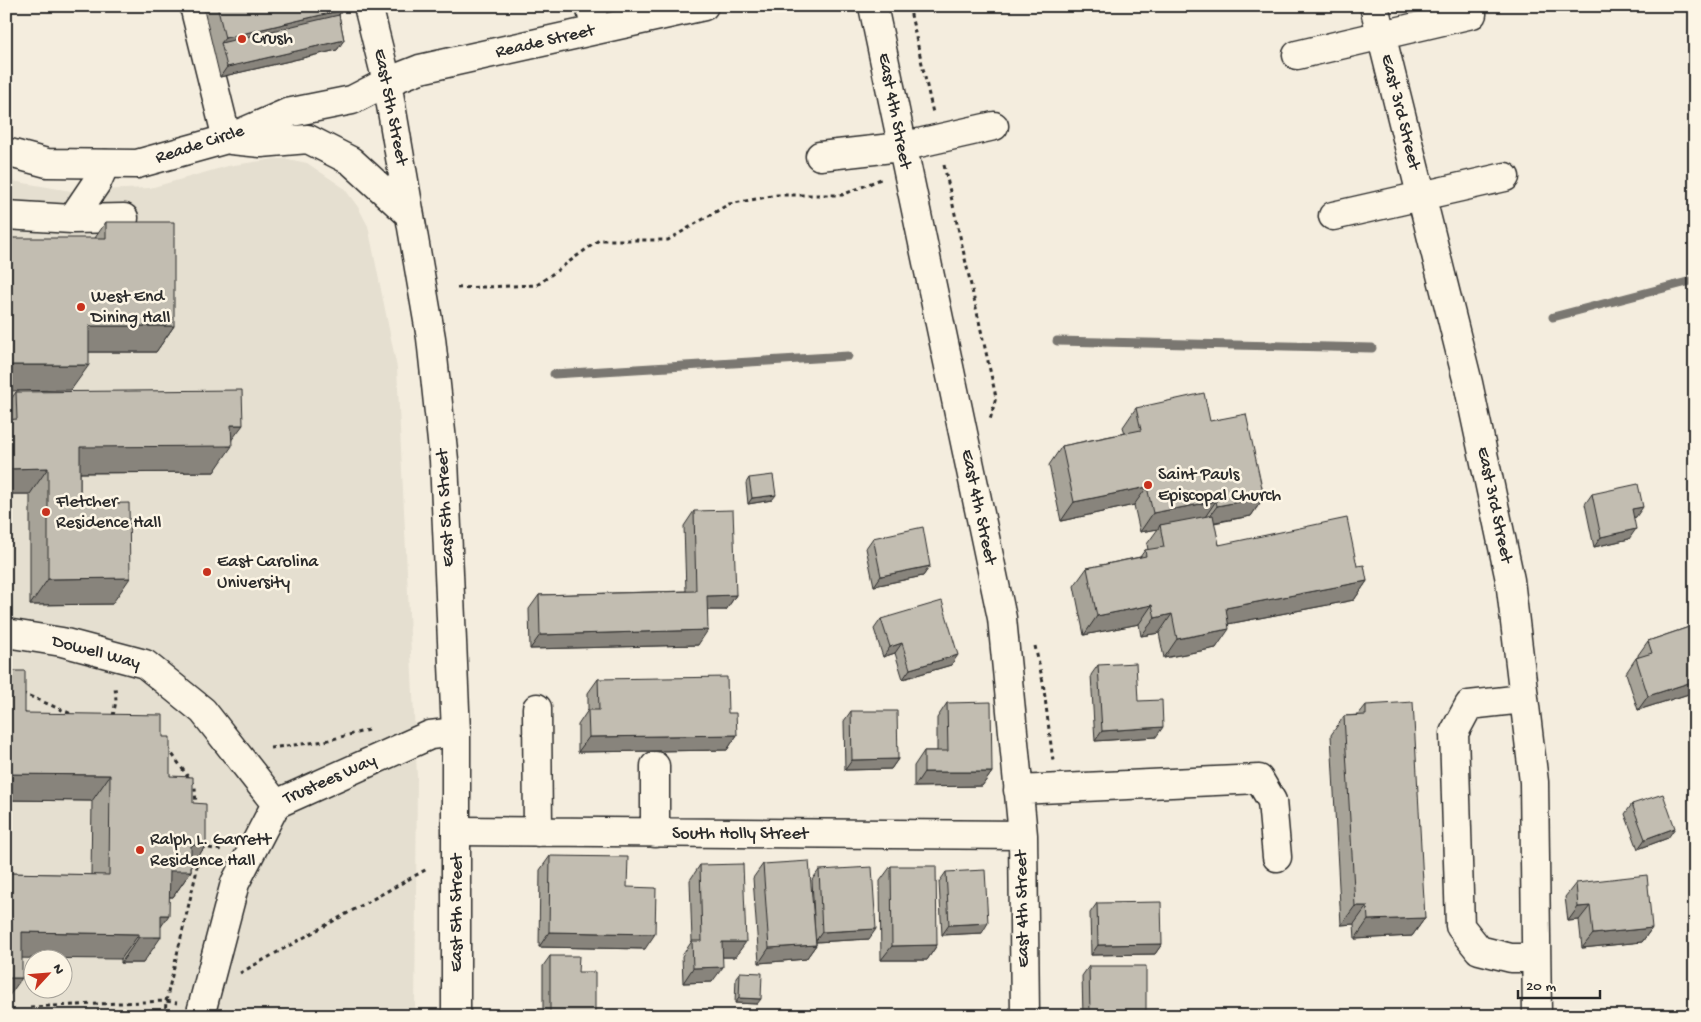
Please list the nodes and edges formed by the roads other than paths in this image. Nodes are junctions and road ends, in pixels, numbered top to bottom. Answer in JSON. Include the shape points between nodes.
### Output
{"nodes":[{"id":1,"x":194,"y":6,"type":"edge"},
{"id":2,"x":368,"y":6,"type":"edge"},
{"id":3,"x":704,"y":6,"type":"edge"},
{"id":4,"x":873,"y":6,"type":"edge"},
{"id":5,"x":1374,"y":6,"type":"edge"},
{"id":6,"x":1472,"y":14,"type":"dead end"},
{"id":7,"x":593,"y":18,"type":"edge"},
{"id":8,"x":1381,"y":37,"type":"junction"},
{"id":9,"x":1297,"y":55,"type":"dead end"},
{"id":10,"x":387,"y":82,"type":"junction"},
{"id":11,"x":994,"y":126,"type":"dead end"},
{"id":12,"x":228,"y":139,"type":"junction"},
{"id":13,"x":890,"y":149,"type":"junction"},
{"id":14,"x":6,"y":152,"type":"edge"},
{"id":15,"x":820,"y":156,"type":"dead end"},
{"id":16,"x":105,"y":164,"type":"junction"},
{"id":17,"x":1505,"y":177,"type":"dead end"},
{"id":18,"x":1421,"y":197,"type":"junction"},
{"id":19,"x":409,"y":214,"type":"junction"},
{"id":20,"x":6,"y":215,"type":"edge"},
{"id":21,"x":1333,"y":216,"type":"dead end"},
{"id":22,"x":124,"y":218,"type":"dead end"},
{"id":23,"x":72,"y":219,"type":"junction"},
{"id":24,"x":6,"y":633,"type":"edge"},
{"id":25,"x":1523,"y":700,"type":"junction"},
{"id":26,"x":536,"y":708,"type":"dead end"},
{"id":27,"x":456,"y":732,"type":"junction"},
{"id":28,"x":655,"y":766,"type":"dead end"},
{"id":29,"x":1018,"y":790,"type":"junction"},
{"id":30,"x":276,"y":804,"type":"junction"},
{"id":31,"x":457,"y":831,"type":"junction"},
{"id":32,"x":538,"y":832,"type":"junction"},
{"id":33,"x":655,"y":833,"type":"junction"},
{"id":34,"x":1022,"y":835,"type":"junction"},
{"id":35,"x":1277,"y":857,"type":"dead end"},
{"id":36,"x":1536,"y":958,"type":"junction"},
{"id":37,"x":200,"y":1016,"type":"edge"},
{"id":38,"x":456,"y":1016,"type":"edge"},
{"id":39,"x":1025,"y":1016,"type":"edge"},
{"id":40,"x":1537,"y":1016,"type":"edge"}],
"edges":[{"from":1,"to":12,"type":"street"},
{"from":2,"to":10,"type":"street","name":"East 5th Street"},
{"from":3,"to":7,"type":"street","name":"Reade Street"},
{"from":4,"to":13,"type":"street","name":"East 4th Street"},
{"from":5,"to":8,"type":"street","name":"East 3rd Street"},
{"from":6,"to":8,"type":"street"},
{"from":7,"to":10,"type":"street","name":"Reade Street","via":[[420,69]]},
{"from":8,"to":9,"type":"street"},
{"from":8,"to":18,"type":"street","name":"East 3rd Street"},
{"from":10,"to":12,"type":"street","name":"Reade Circle","via":[[352,100],[287,113]]},
{"from":10,"to":19,"type":"street","name":"East 5th Street"},
{"from":11,"to":13,"type":"street"},
{"from":12,"to":16,"type":"street","name":"Reade Circle","via":[[138,164]]},
{"from":12,"to":19,"type":"street","via":[[261,143],[308,140],[351,161]]},
{"from":13,"to":15,"type":"street"},
{"from":13,"to":29,"type":"street","name":"East 4th Street","via":[[1002,618]]},
{"from":14,"to":16,"type":"street","name":"Reade Circle","via":[[47,163]]},
{"from":16,"to":23,"type":"street"},
{"from":17,"to":18,"type":"street"},
{"from":18,"to":21,"type":"street"},
{"from":18,"to":25,"type":"street","name":"East 3rd Street","via":[[1468,383],[1510,580]]},
{"from":19,"to":27,"type":"street","name":"East 5th Street","via":[[431,338],[444,460]]},
{"from":20,"to":23,"type":"street"},
{"from":22,"to":23,"type":"street"},
{"from":24,"to":30,"type":"street","name":"Dowell Way","via":[[62,642],[145,664],[203,711]]},
{"from":25,"to":36,"type":"street","name":"East 3rd Street","via":[[1534,782]]},
{"from":25,"to":36,"type":"street","via":[[1469,705],[1454,733],[1460,926],[1479,950],[1511,958]]},
{"from":26,"to":32,"type":"street"},
{"from":27,"to":30,"type":"street","name":"Trustees Way","via":[[430,735]]},
{"from":27,"to":31,"type":"street","name":"East 5th Street"},
{"from":28,"to":33,"type":"street"},
{"from":29,"to":34,"type":"street","name":"East 4th Street"},
{"from":29,"to":35,"type":"street","via":[[1258,779],[1272,801]]},
{"from":30,"to":37,"type":"street","name":"Trustees Way","via":[[234,883]]},
{"from":31,"to":32,"type":"street","name":"South Holly Street"},
{"from":31,"to":38,"type":"street","name":"East 5th Street"},
{"from":32,"to":33,"type":"street","name":"South Holly Street"},
{"from":33,"to":34,"type":"street","name":"South Holly Street"},
{"from":34,"to":39,"type":"street","name":"East 4th Street"},
{"from":36,"to":40,"type":"street","name":"East 3rd Street"}]}
